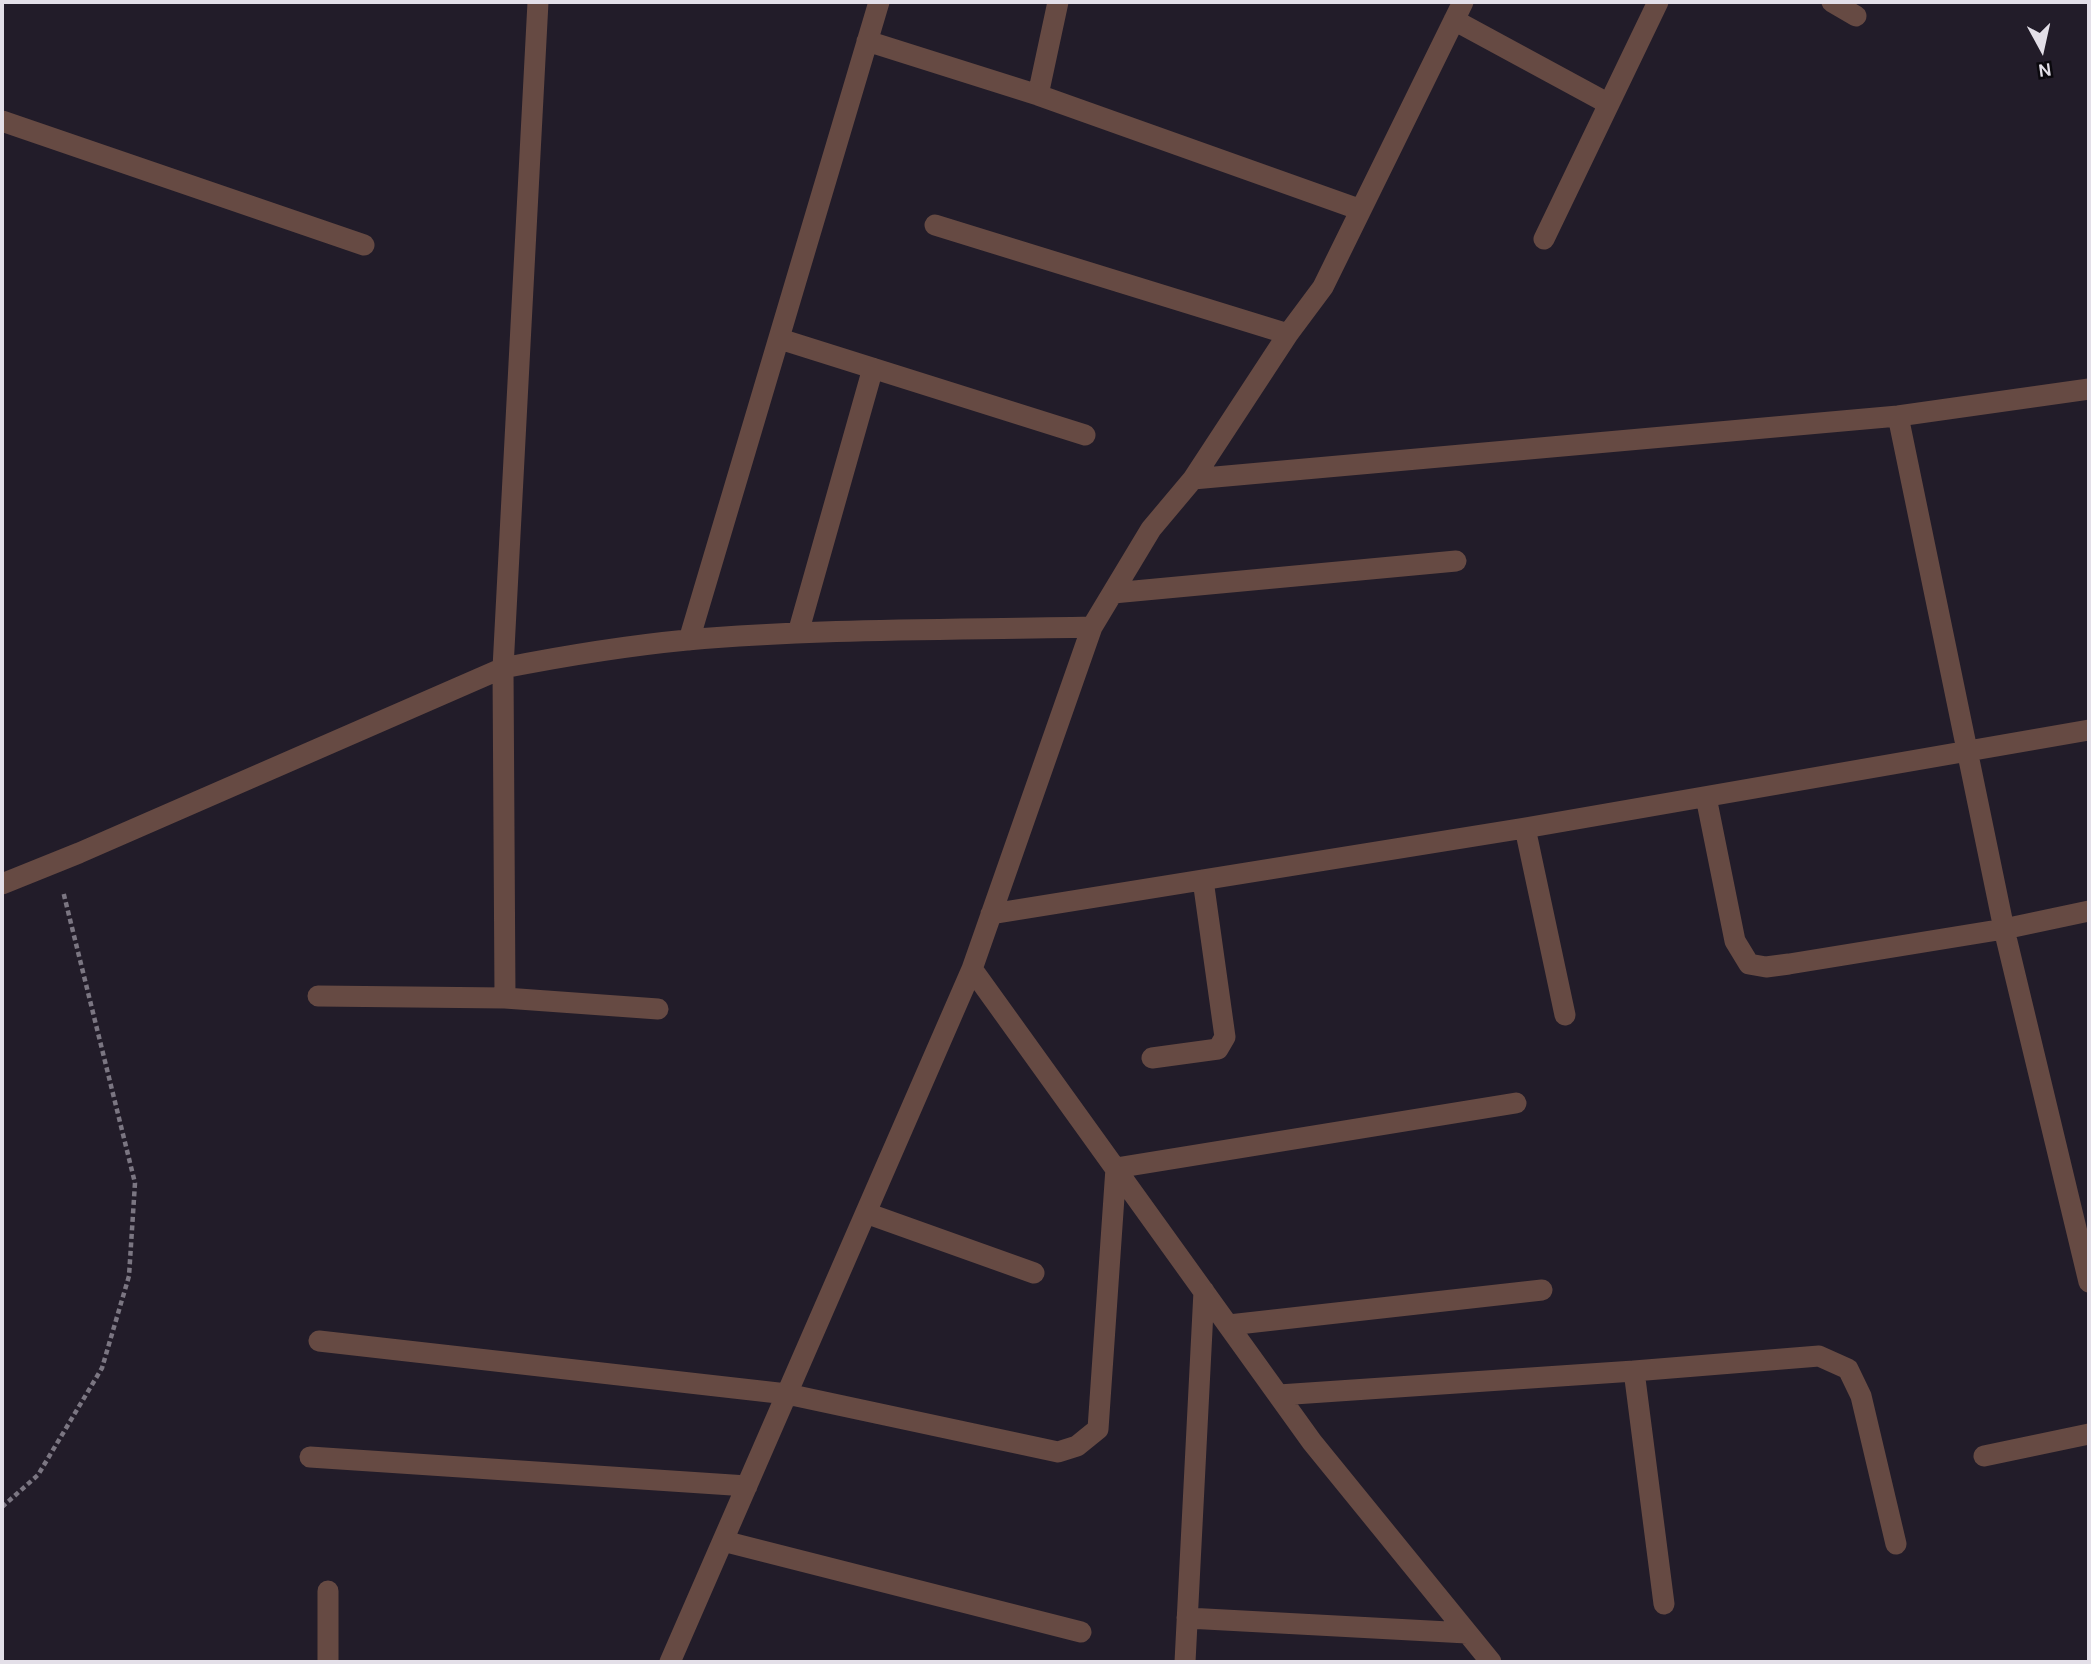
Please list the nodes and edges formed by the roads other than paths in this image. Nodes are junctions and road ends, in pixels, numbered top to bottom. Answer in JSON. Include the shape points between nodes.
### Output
{"nodes":[{"id":1,"x":538,"y":2,"type":"edge"},
{"id":2,"x":879,"y":2,"type":"edge"},
{"id":3,"x":1059,"y":2,"type":"edge"},
{"id":4,"x":1658,"y":2,"type":"edge"},
{"id":5,"x":1832,"y":2,"type":"edge"},
{"id":6,"x":1458,"y":11,"type":"edge"},
{"id":7,"x":1856,"y":16,"type":"dead end"},
{"id":8,"x":867,"y":41,"type":"junction"},
{"id":9,"x":1038,"y":95,"type":"junction"},
{"id":10,"x":1609,"y":104,"type":"junction"},
{"id":11,"x":2,"y":121,"type":"edge"},
{"id":12,"x":1361,"y":209,"type":"junction"},
{"id":13,"x":935,"y":225,"type":"dead end"},
{"id":14,"x":1544,"y":239,"type":"dead end"},
{"id":15,"x":365,"y":246,"type":"dead end"},
{"id":16,"x":1288,"y":334,"type":"junction"},
{"id":17,"x":780,"y":338,"type":"junction"},
{"id":18,"x":873,"y":368,"type":"junction"},
{"id":19,"x":2089,"y":389,"type":"edge"},
{"id":20,"x":1898,"y":416,"type":"junction"},
{"id":21,"x":1085,"y":435,"type":"dead end"},
{"id":22,"x":1193,"y":479,"type":"junction"},
{"id":23,"x":1456,"y":561,"type":"dead end"},
{"id":24,"x":1113,"y":593,"type":"junction"},
{"id":25,"x":1092,"y":627,"type":"junction"},
{"id":26,"x":798,"y":633,"type":"junction"},
{"id":27,"x":689,"y":640,"type":"junction"},
{"id":28,"x":503,"y":668,"type":"junction"},
{"id":29,"x":2089,"y":730,"type":"edge"},
{"id":30,"x":1966,"y":751,"type":"junction"},
{"id":31,"x":1706,"y":797,"type":"junction"},
{"id":32,"x":1525,"y":828,"type":"junction"},
{"id":33,"x":1203,"y":880,"type":"junction"},
{"id":34,"x":2,"y":884,"type":"edge"},
{"id":35,"x":2089,"y":911,"type":"edge"},
{"id":36,"x":991,"y":914,"type":"junction"},
{"id":37,"x":2004,"y":929,"type":"junction"},
{"id":38,"x":972,"y":969,"type":"junction"},
{"id":39,"x":318,"y":996,"type":"dead end"},
{"id":40,"x":505,"y":998,"type":"junction"},
{"id":41,"x":658,"y":1009,"type":"dead end"},
{"id":42,"x":1565,"y":1015,"type":"dead end"},
{"id":43,"x":1152,"y":1058,"type":"dead end"},
{"id":44,"x":1516,"y":1103,"type":"dead end"},
{"id":45,"x":1116,"y":1168,"type":"junction"},
{"id":46,"x":866,"y":1213,"type":"junction"},
{"id":47,"x":1034,"y":1273,"type":"dead end"},
{"id":48,"x":2089,"y":1282,"type":"edge"},
{"id":49,"x":1542,"y":1290,"type":"dead end"},
{"id":50,"x":1204,"y":1291,"type":"junction"},
{"id":51,"x":1229,"y":1325,"type":"junction"},
{"id":52,"x":319,"y":1341,"type":"dead end"},
{"id":53,"x":1634,"y":1371,"type":"junction"},
{"id":54,"x":787,"y":1394,"type":"junction"},
{"id":55,"x":1279,"y":1395,"type":"junction"},
{"id":56,"x":2089,"y":1434,"type":"edge"},
{"id":57,"x":310,"y":1457,"type":"dead end"},
{"id":58,"x":1984,"y":1457,"type":"dead end"},
{"id":59,"x":747,"y":1486,"type":"junction"},
{"id":60,"x":723,"y":1541,"type":"junction"},
{"id":61,"x":1896,"y":1544,"type":"dead end"},
{"id":62,"x":328,"y":1591,"type":"dead end"},
{"id":63,"x":1664,"y":1604,"type":"dead end"},
{"id":64,"x":1187,"y":1618,"type":"junction"},
{"id":65,"x":1081,"y":1632,"type":"dead end"},
{"id":66,"x":1467,"y":1633,"type":"junction"},
{"id":67,"x":328,"y":1662,"type":"edge"},
{"id":68,"x":670,"y":1662,"type":"edge"},
{"id":69,"x":1185,"y":1662,"type":"edge"},
{"id":70,"x":1491,"y":1662,"type":"edge"}],
"edges":[{"from":1,"to":28,"type":"street"},
{"from":2,"to":8,"type":"street"},
{"from":3,"to":9,"type":"street"},
{"from":4,"to":10,"type":"street"},
{"from":5,"to":7,"type":"street"},
{"from":6,"to":10,"type":"street"},
{"from":6,"to":12,"type":"street"},
{"from":8,"to":9,"type":"street"},
{"from":8,"to":17,"type":"street"},
{"from":9,"to":12,"type":"street"},
{"from":10,"to":14,"type":"street"},
{"from":11,"to":15,"type":"street"},
{"from":12,"to":16,"type":"street","via":[[1323,288]]},
{"from":13,"to":16,"type":"street"},
{"from":16,"to":22,"type":"street"},
{"from":17,"to":18,"type":"street"},
{"from":17,"to":27,"type":"street"},
{"from":18,"to":21,"type":"street"},
{"from":18,"to":26,"type":"street"},
{"from":19,"to":20,"type":"street"},
{"from":20,"to":22,"type":"street"},
{"from":20,"to":30,"type":"street"},
{"from":22,"to":24,"type":"street","via":[[1151,529]]},
{"from":23,"to":24,"type":"street"},
{"from":24,"to":25,"type":"street"},
{"from":25,"to":26,"type":"street"},
{"from":25,"to":36,"type":"street"},
{"from":26,"to":27,"type":"street"},
{"from":27,"to":28,"type":"street"},
{"from":28,"to":34,"type":"street"},
{"from":28,"to":40,"type":"street"},
{"from":29,"to":30,"type":"street"},
{"from":30,"to":31,"type":"street"},
{"from":30,"to":37,"type":"street"},
{"from":31,"to":32,"type":"street"},
{"from":31,"to":37,"type":"street","via":[[1735,941],[1749,964],[1766,967]]},
{"from":32,"to":33,"type":"street"},
{"from":32,"to":42,"type":"street"},
{"from":33,"to":36,"type":"street"},
{"from":33,"to":43,"type":"street","via":[[1225,1037],[1218,1049]]},
{"from":35,"to":37,"type":"street"},
{"from":36,"to":38,"type":"street"},
{"from":37,"to":48,"type":"street"},
{"from":38,"to":45,"type":"street"},
{"from":38,"to":46,"type":"street"},
{"from":39,"to":40,"type":"street"},
{"from":40,"to":41,"type":"street"},
{"from":44,"to":45,"type":"street"},
{"from":45,"to":50,"type":"street"},
{"from":45,"to":54,"type":"street","via":[[1098,1429],[1077,1446],[1058,1452]]},
{"from":46,"to":47,"type":"street"},
{"from":46,"to":54,"type":"street"},
{"from":49,"to":51,"type":"street"},
{"from":50,"to":51,"type":"street"},
{"from":50,"to":64,"type":"street"},
{"from":51,"to":55,"type":"street"},
{"from":52,"to":54,"type":"street"},
{"from":53,"to":55,"type":"street"},
{"from":53,"to":61,"type":"street","via":[[1819,1356],[1848,1369],[1861,1395]]},
{"from":53,"to":63,"type":"street"},
{"from":54,"to":59,"type":"street"},
{"from":55,"to":66,"type":"street"},
{"from":56,"to":58,"type":"street"},
{"from":57,"to":59,"type":"street"},
{"from":59,"to":60,"type":"street"},
{"from":60,"to":65,"type":"street"},
{"from":60,"to":68,"type":"street"},
{"from":62,"to":67,"type":"street"},
{"from":64,"to":66,"type":"street"},
{"from":64,"to":69,"type":"street"},
{"from":66,"to":70,"type":"street"}]}
